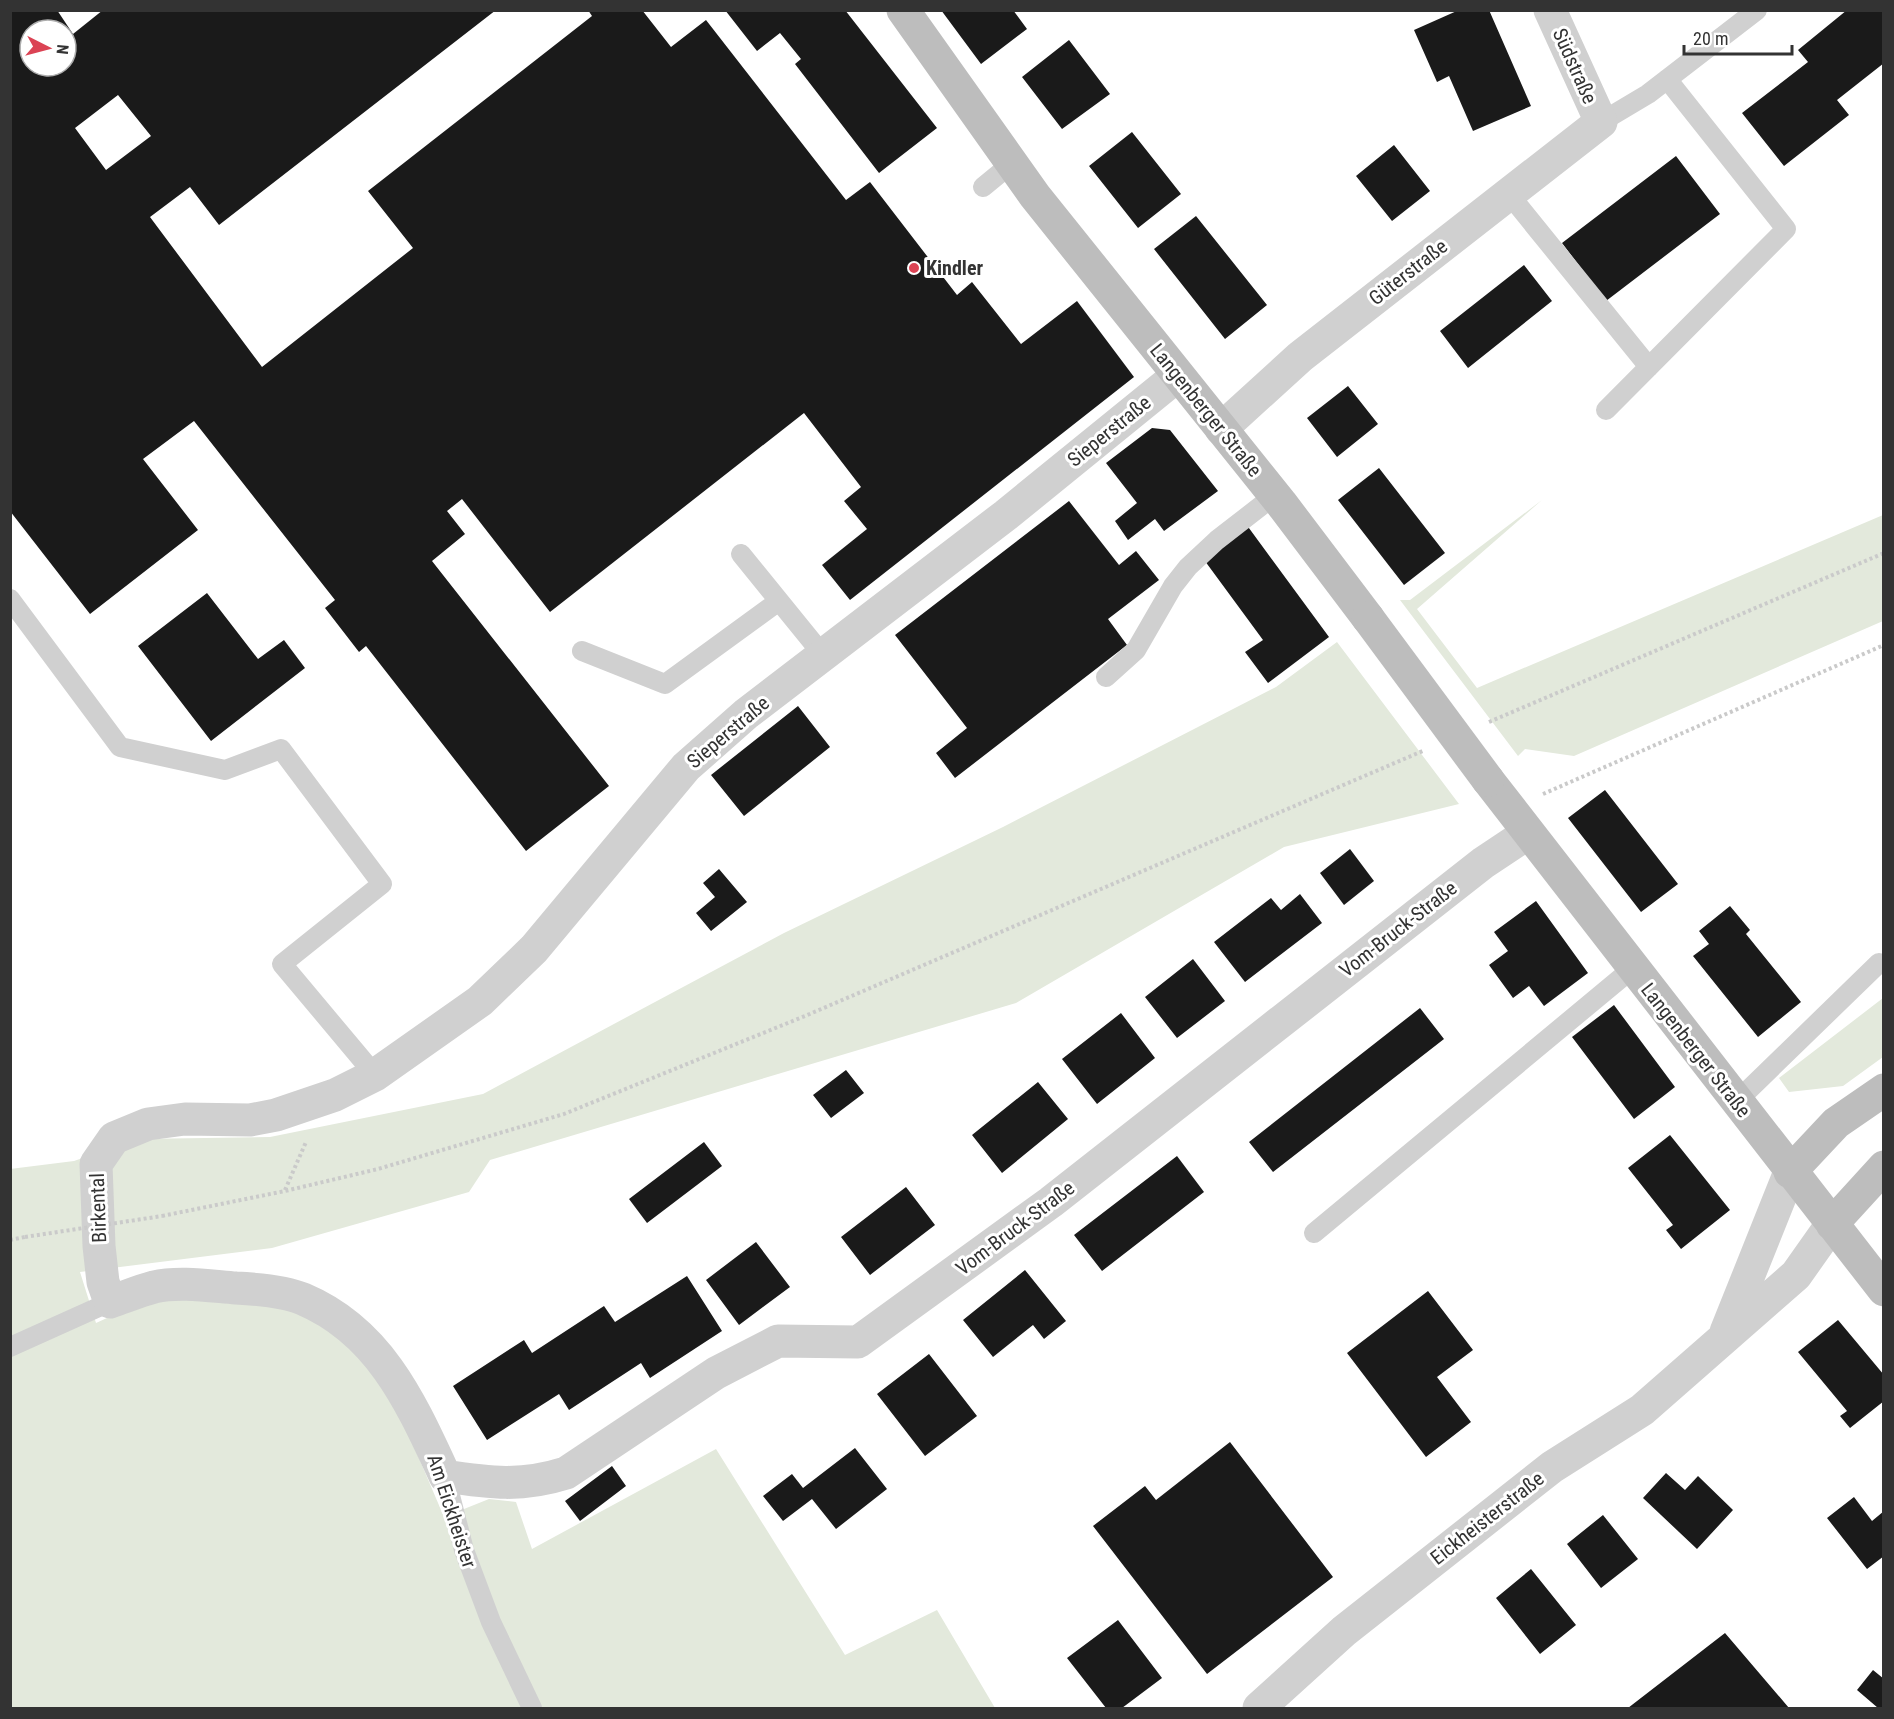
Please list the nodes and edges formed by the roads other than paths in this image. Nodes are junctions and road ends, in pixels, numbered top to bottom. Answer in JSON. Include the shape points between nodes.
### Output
{"nodes":[{"id":1,"x":903,"y":10,"type":"edge"},
{"id":2,"x":1550,"y":10,"type":"edge"},
{"id":3,"x":1757,"y":10,"type":"edge"},
{"id":4,"x":1667,"y":79,"type":"junction"},
{"id":5,"x":1600,"y":122,"type":"junction"},
{"id":6,"x":1011,"y":164,"type":"junction"},
{"id":7,"x":983,"y":188,"type":"dead end"},
{"id":8,"x":1508,"y":193,"type":"junction"},
{"id":9,"x":1648,"y":367,"type":"junction"},
{"id":10,"x":1177,"y":376,"type":"junction"},
{"id":11,"x":1606,"y":410,"type":"dead end"},
{"id":12,"x":1221,"y":429,"type":"junction"},
{"id":13,"x":1275,"y":495,"type":"junction"},
{"id":14,"x":741,"y":554,"type":"dead end"},
{"id":15,"x":10,"y":599,"type":"edge"},
{"id":16,"x":779,"y":601,"type":"junction"},
{"id":17,"x":582,"y":651,"type":"dead end"},
{"id":18,"x":823,"y":655,"type":"junction"},
{"id":19,"x":1106,"y":677,"type":"dead end"},
{"id":20,"x":1518,"y":821,"type":"junction"},
{"id":21,"x":1879,"y":963,"type":"dead end"},
{"id":22,"x":1633,"y":968,"type":"junction"},
{"id":23,"x":375,"y":1075,"type":"junction"},
{"id":24,"x":1884,"y":1090,"type":"edge"},
{"id":25,"x":1736,"y":1102,"type":"junction"},
{"id":26,"x":1884,"y":1167,"type":"edge"},
{"id":27,"x":1790,"y":1172,"type":"junction"},
{"id":28,"x":1832,"y":1224,"type":"junction"},
{"id":29,"x":1314,"y":1233,"type":"dead end"},
{"id":30,"x":1884,"y":1290,"type":"edge"},
{"id":31,"x":110,"y":1302,"type":"junction"},
{"id":32,"x":1723,"y":1339,"type":"junction"},
{"id":33,"x":10,"y":1347,"type":"edge"},
{"id":34,"x":445,"y":1476,"type":"junction"},
{"id":35,"x":532,"y":1708,"type":"edge"},
{"id":36,"x":1259,"y":1708,"type":"edge"}],
"edges":[{"from":1,"to":6,"type":"main road","name":"Langenberger Straße"},
{"from":2,"to":5,"type":"street","name":"Südstraße"},
{"from":3,"to":4,"type":"lane"},
{"from":4,"to":5,"type":"lane"},
{"from":4,"to":9,"type":"lane","via":[[1786,230]]},
{"from":5,"to":8,"type":"street","name":"Güterstraße"},
{"from":6,"to":7,"type":"lane"},
{"from":6,"to":10,"type":"main road","name":"Langenberger Straße"},
{"from":8,"to":9,"type":"lane"},
{"from":8,"to":12,"type":"street","name":"Güterstraße","via":[[1300,357]]},
{"from":9,"to":11,"type":"lane"},
{"from":10,"to":12,"type":"main road","name":"Langenberger Straße"},
{"from":10,"to":18,"type":"street","name":"Sieperstraße","via":[[1006,515]]},
{"from":12,"to":13,"type":"main road","name":"Langenberger Straße"},
{"from":13,"to":19,"type":"lane","via":[[1188,567],[1136,650]]},
{"from":13,"to":20,"type":"main road","name":"Langenberger Straße","bridge":true},
{"from":14,"to":16,"type":"lane"},
{"from":15,"to":23,"type":"lane","via":[[120,747],[225,770],[281,749],[382,884],[282,964]]},
{"from":16,"to":17,"type":"lane","via":[[665,684]]},
{"from":16,"to":18,"type":"lane"},
{"from":18,"to":23,"type":"street","name":"Sieperstraße","via":[[746,714],[686,767],[534,949],[480,1001]]},
{"from":20,"to":22,"type":"main road","name":"Langenberger Straße"},
{"from":20,"to":34,"type":"street","name":"Vom-Bruck-Straße","via":[[1483,863],[1051,1202],[858,1342],[778,1341],[716,1373],[566,1473],[515,1484]]},
{"from":21,"to":25,"type":"lane"},
{"from":22,"to":25,"type":"main road","name":"Langenberger Straße"},
{"from":22,"to":29,"type":"lane"},
{"from":23,"to":31,"type":"street","name":"Birkental","via":[[320,1101],[276,1115],[250,1120],[185,1119],[148,1124],[114,1138],[96,1164],[99,1246],[103,1282]]},
{"from":24,"to":27,"type":"main road","via":[[1836,1123]]},
{"from":25,"to":27,"type":"main road","name":"Langenberger Straße"},
{"from":26,"to":28,"type":"main road"},
{"from":27,"to":28,"type":"main road","name":"Langenberger Straße"},
{"from":27,"to":32,"type":"street","name":"Eickheisterstraße"},
{"from":28,"to":30,"type":"main road","name":"Langenberger Straße"},
{"from":28,"to":32,"type":"street","name":"Eickheisterstraße","via":[[1796,1275]]},
{"from":31,"to":33,"type":"lane"},
{"from":31,"to":34,"type":"street","name":"Am Eickheister","via":[[156,1287],[201,1285],[302,1298],[344,1322],[372,1350],[408,1398]]},
{"from":32,"to":36,"type":"street","name":"Eickheisterstraße","via":[[1642,1410],[1552,1467],[1344,1631]]},
{"from":34,"to":35,"type":"lane","name":"Am Eickheister","via":[[464,1550],[483,1601]]}]}
